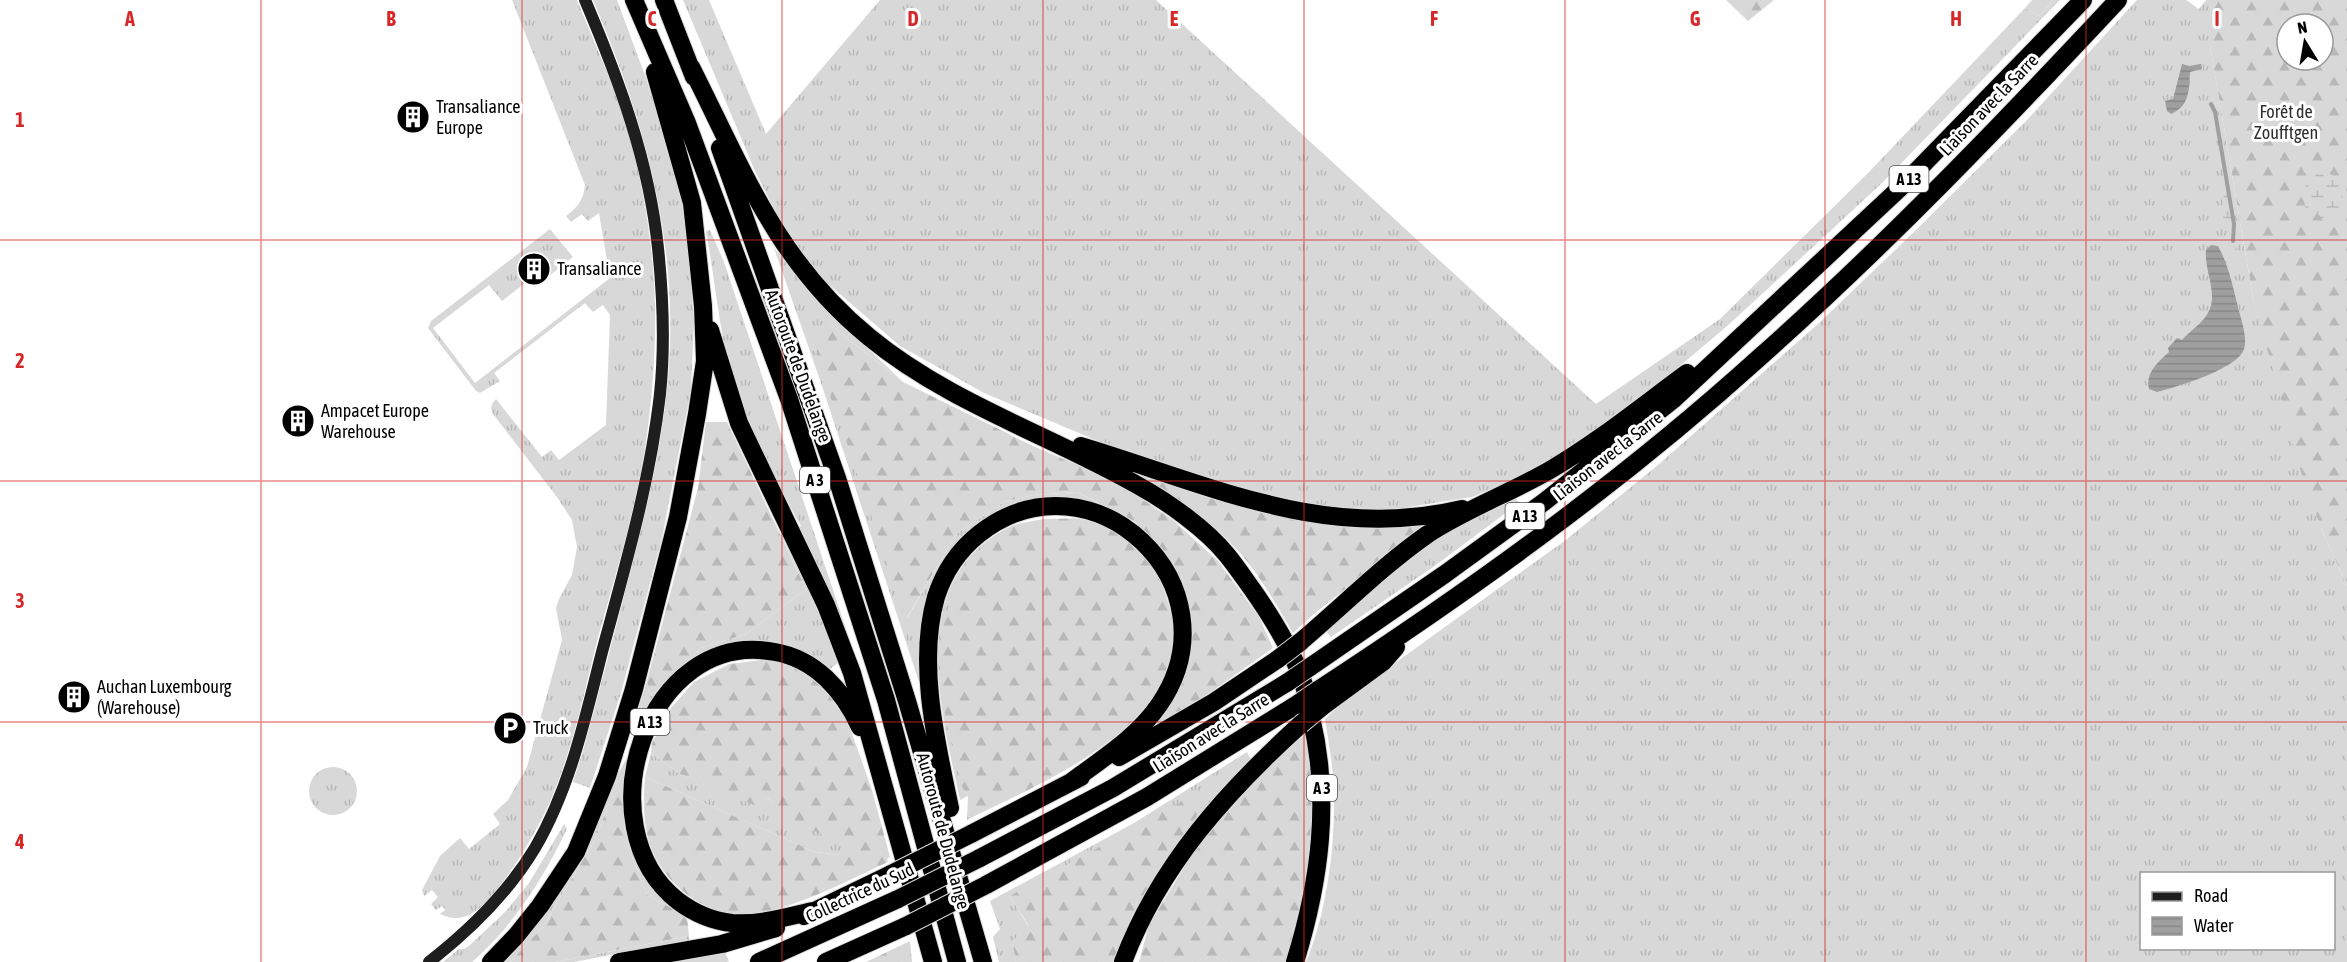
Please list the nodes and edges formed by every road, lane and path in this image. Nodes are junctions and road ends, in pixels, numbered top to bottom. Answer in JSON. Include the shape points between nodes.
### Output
{"nodes":[{"id":1,"x":585,"y":0,"type":"edge"},
{"id":2,"x":664,"y":0,"type":"edge"},
{"id":3,"x":2083,"y":0,"type":"edge"},
{"id":4,"x":2118,"y":0,"type":"edge"},
{"id":5,"x":636,"y":5,"type":"edge"},
{"id":6,"x":691,"y":67,"type":"junction"},
{"id":7,"x":703,"y":306,"type":"junction"},
{"id":8,"x":1726,"y":348,"type":"junction"},
{"id":9,"x":1039,"y":434,"type":"junction"},
{"id":10,"x":1487,"y":502,"type":"junction"},
{"id":11,"x":1320,"y":698,"type":"junction"},
{"id":12,"x":1071,"y":782,"type":"junction"},
{"id":13,"x":885,"y":787,"type":"junction"},
{"id":14,"x":978,"y":859,"type":"joint"},
{"id":15,"x":813,"y":911,"type":"junction"},
{"id":16,"x":975,"y":930,"type":"junction"},
{"id":17,"x":833,"y":960,"type":"edge"},
{"id":18,"x":429,"y":962,"type":"edge"},
{"id":19,"x":491,"y":962,"type":"edge"},
{"id":20,"x":620,"y":962,"type":"edge"},
{"id":21,"x":759,"y":962,"type":"edge"},
{"id":22,"x":933,"y":962,"type":"edge"},
{"id":23,"x":957,"y":962,"type":"edge"},
{"id":24,"x":983,"y":962,"type":"edge"},
{"id":25,"x":1123,"y":962,"type":"edge"},
{"id":26,"x":1295,"y":962,"type":"edge"}],
"edges":[{"from":1,"to":18,"type":"main road","via":[[637,138],[658,246],[663,346],[651,451],[638,517],[580,735],[559,798],[514,879],[466,932]]},
{"from":2,"to":6,"type":"highway","name":"Autoroute de Dudelange","number":"A 3"},
{"from":3,"to":8,"type":"highway","name":"Liaison avec la Sarre","number":"A 13","via":[[1900,188]]},
{"from":4,"to":11,"type":"highway","name":"Liaison avec la Sarre","number":"A 13","via":[[1919,207],[1759,358],[1649,452],[1498,569]]},
{"from":5,"to":7,"type":"highway","number":"A 3","via":[[692,203]]},
{"from":5,"to":23,"type":"highway","name":"Autoroute de Dudelange","number":"A 3","via":[[687,123],[789,399],[886,700]]},
{"from":6,"to":9,"type":"highway","number":"A 3","via":[[765,215],[787,250],[838,310],[871,339],[939,385],[993,415]]},
{"from":6,"to":16,"type":"highway","name":"Autoroute de Dudelange","number":"A 3","via":[[837,478]]},
{"from":7,"to":13,"type":"highway","number":"A 3","via":[[739,423],[841,644]]},
{"from":7,"to":19,"type":"highway","number":"A 3","via":[[705,361],[678,516],[634,689],[607,776],[576,852],[540,906]]},
{"from":8,"to":10,"type":"highway","number":"A 13","via":[[1587,447]]},
{"from":8,"to":14,"type":"highway","name":"Liaison avec la Sarre","number":"A 13","bridge":true,"via":[[1674,399],[1544,502],[1310,667],[1113,788]]},
{"from":9,"to":10,"type":"highway","number":"A 3","via":[[1239,498],[1317,516],[1416,517]]},
{"from":9,"to":26,"type":"highway","number":"A 3","via":[[1178,510],[1226,553],[1273,619],[1302,677],[1322,783],[1322,830],[1312,902]]},
{"from":10,"to":12,"type":"highway","number":"A 13","bridge":true,"via":[[1404,553],[1278,659],[1214,702]]},
{"from":11,"to":17,"type":"highway","name":"Liaison avec la Sarre","number":"A 13","bridge":true,"via":[[1296,705],[1147,797],[986,885]]},
{"from":11,"to":25,"type":"highway","bridge":true,"via":[[1301,724],[1254,767],[1192,837],[1165,878]]},
{"from":12,"to":15,"type":"highway","number":"A 13","bridge":true},
{"from":12,"to":16,"type":"highway","number":"A 3","via":[[1128,740],[1158,707],[1178,668],[1183,638],[1174,585],[1156,554],[1131,531],[1109,518],[1083,509],[1054,506],[1005,518],[970,542],[947,572],[932,615],[929,664],[936,738]]},
{"from":13,"to":15,"type":"highway","number":"A 13","via":[[844,699],[809,664],[786,654],[761,649],[721,655],[677,683],[660,704],[638,750],[632,792],[633,819],[652,873],[687,908],[731,923],[762,923]]},
{"from":13,"to":22,"type":"highway","number":"A 3"},
{"from":14,"to":21,"type":"highway","name":"Collectrice du Sud","number":"A 13","bridge":true},
{"from":15,"to":20,"type":"highway","number":"A 13","via":[[764,933]]},
{"from":16,"to":24,"type":"highway","name":"Autoroute de Dudelange","number":"A 3"}]}
